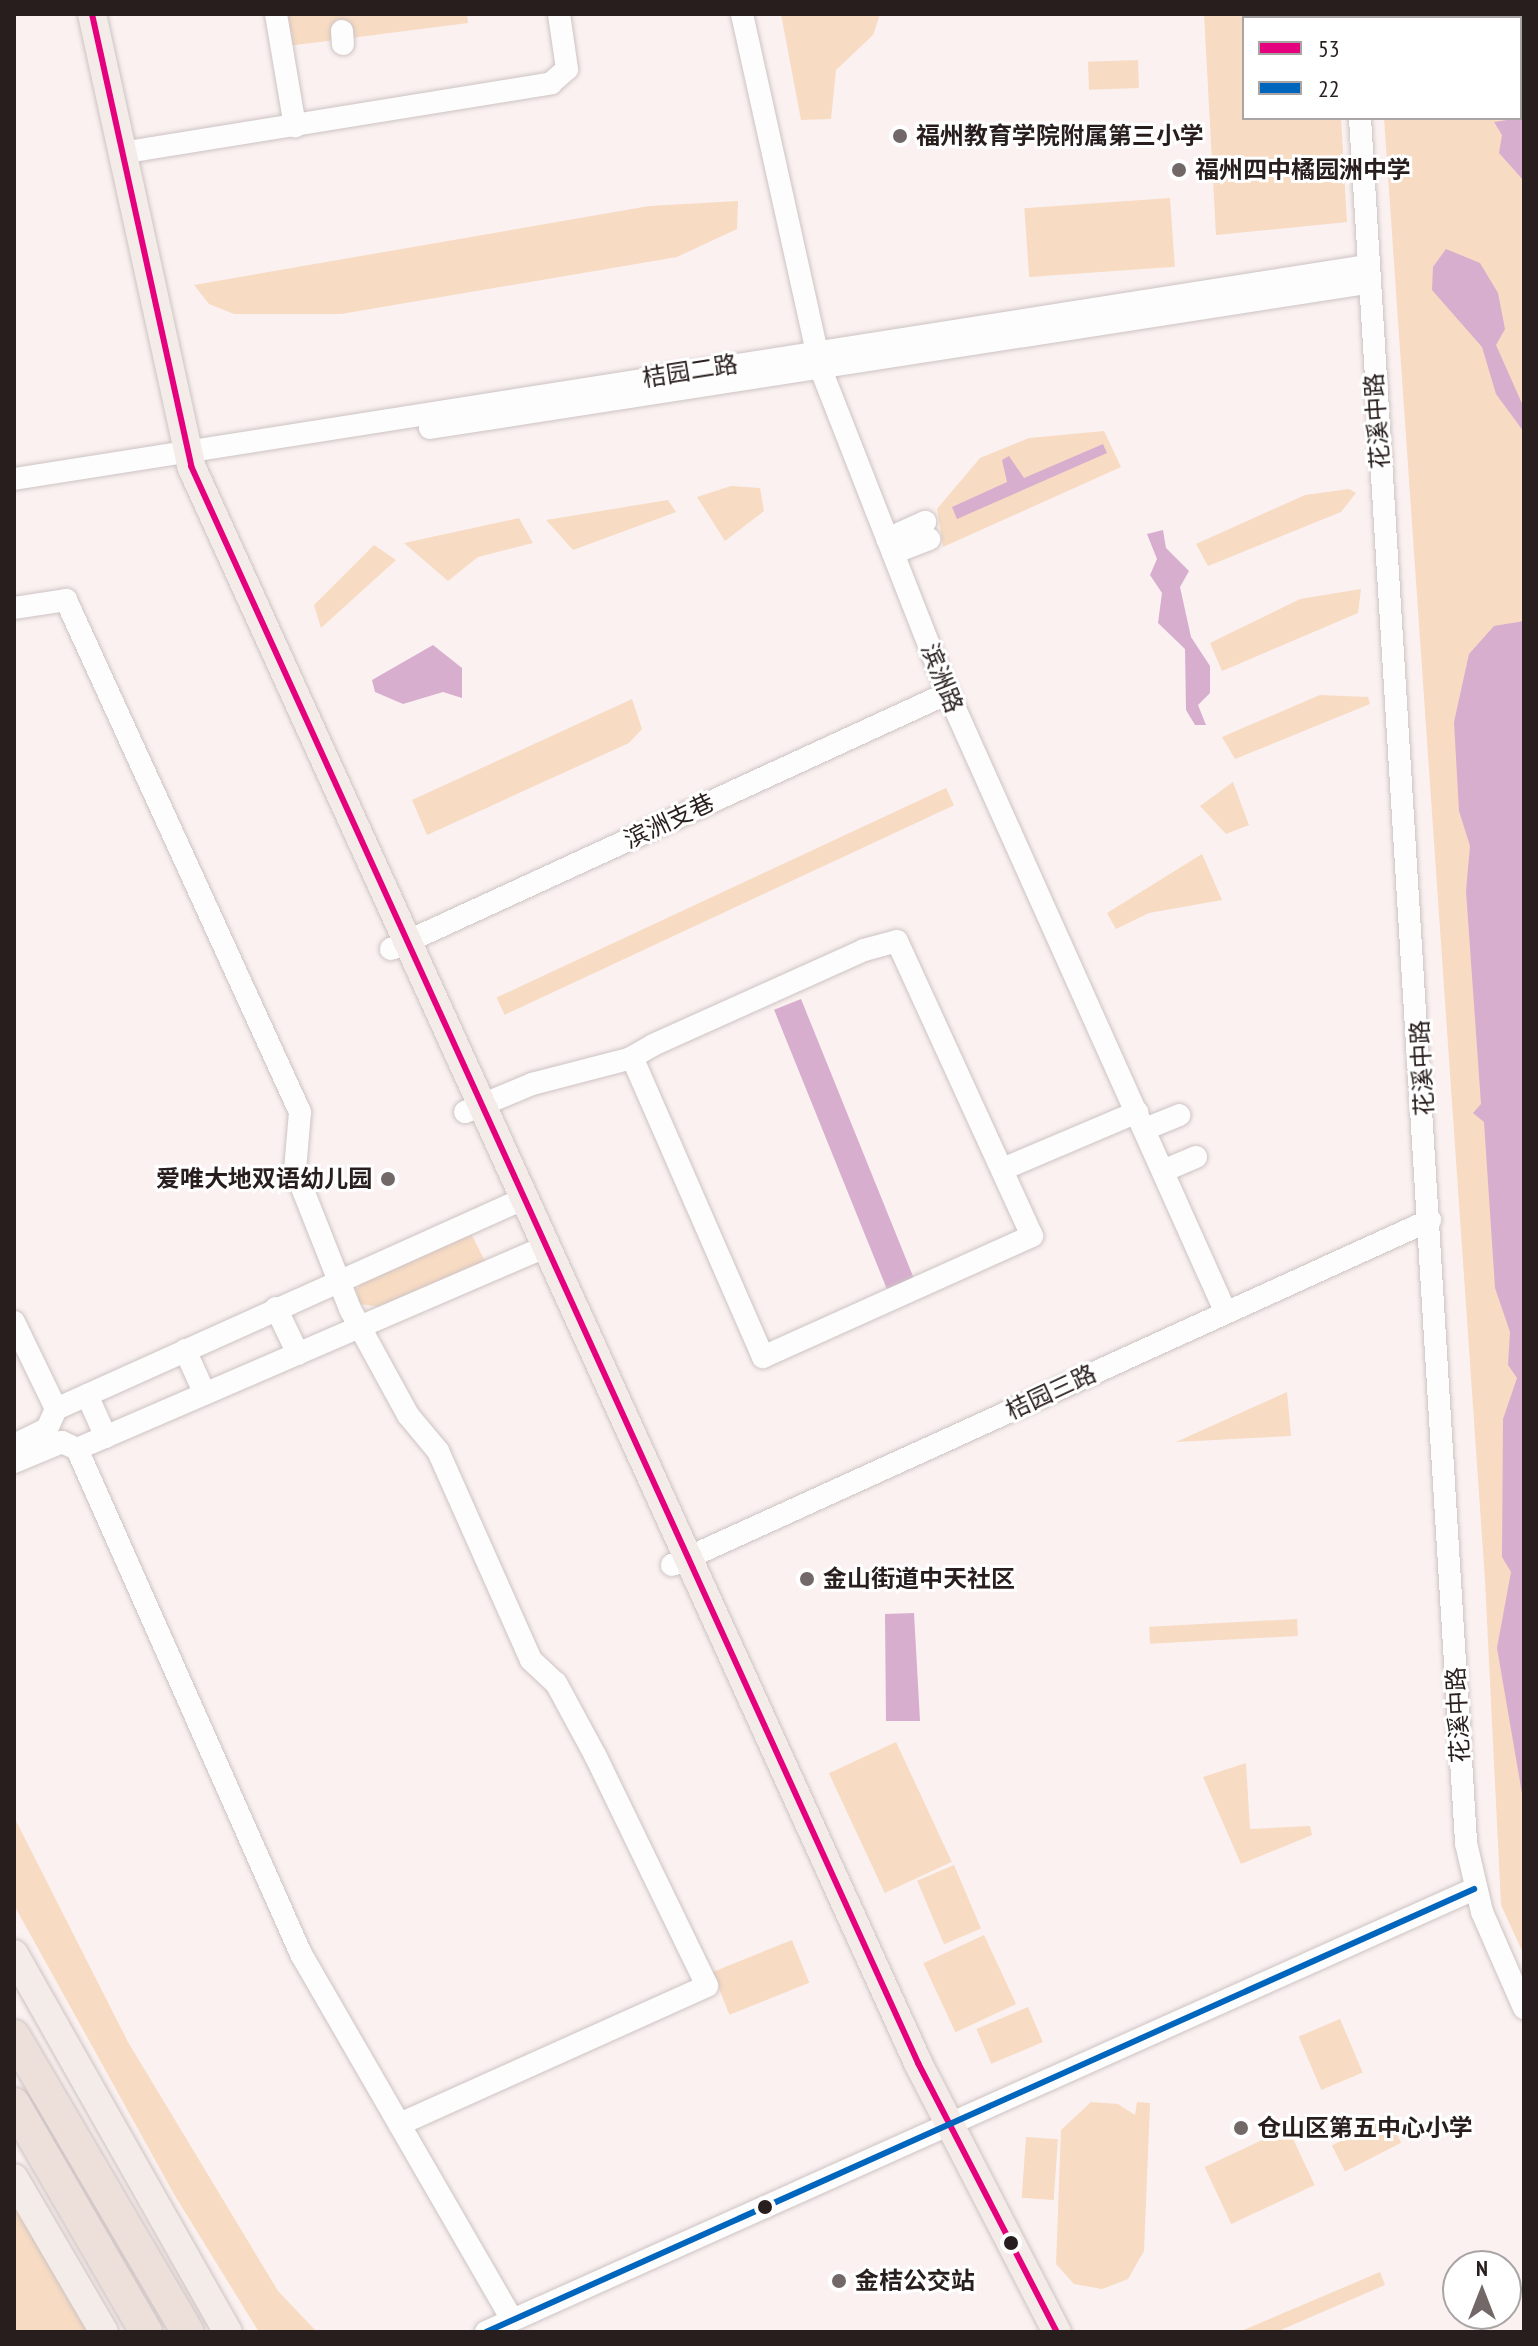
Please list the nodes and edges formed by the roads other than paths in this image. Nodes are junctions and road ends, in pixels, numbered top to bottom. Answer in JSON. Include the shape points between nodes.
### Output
{"nodes":[{"id":1,"x":79,"y":14,"type":"edge"},
{"id":2,"x":92,"y":14,"type":"edge"},
{"id":3,"x":276,"y":14,"type":"edge"},
{"id":4,"x":559,"y":14,"type":"edge"},
{"id":5,"x":742,"y":14,"type":"edge"},
{"id":6,"x":1360,"y":120,"type":"edge"},
{"id":7,"x":295,"y":126,"type":"junction"},
{"id":8,"x":121,"y":153,"type":"junction"},
{"id":9,"x":1367,"y":274,"type":"junction"},
{"id":10,"x":818,"y":359,"type":"junction"},
{"id":11,"x":180,"y":460,"type":"junction"},
{"id":12,"x":14,"y":479,"type":"edge"},
{"id":13,"x":14,"y":491,"type":"edge"},
{"id":14,"x":927,"y":530,"type":"dead end"},
{"id":15,"x":890,"y":546,"type":"junction"},
{"id":16,"x":14,"y":608,"type":"edge"},
{"id":17,"x":948,"y":693,"type":"junction"},
{"id":18,"x":399,"y":946,"type":"junction"},
{"id":19,"x":632,"y":1057,"type":"junction"},
{"id":20,"x":473,"y":1109,"type":"junction"},
{"id":21,"x":1179,"y":1115,"type":"dead end"},
{"id":22,"x":1141,"y":1120,"type":"junction"},
{"id":23,"x":1196,"y":1157,"type":"dead end"},
{"id":24,"x":1003,"y":1169,"type":"junction"},
{"id":25,"x":1163,"y":1171,"type":"junction"},
{"id":26,"x":516,"y":1203,"type":"junction"},
{"id":27,"x":1430,"y":1220,"type":"junction"},
{"id":28,"x":537,"y":1250,"type":"junction"},
{"id":29,"x":343,"y":1277,"type":"junction"},
{"id":30,"x":276,"y":1308,"type":"junction"},
{"id":31,"x":1226,"y":1313,"type":"junction"},
{"id":32,"x":14,"y":1322,"type":"edge"},
{"id":33,"x":363,"y":1326,"type":"junction"},
{"id":34,"x":185,"y":1350,"type":"junction"},
{"id":35,"x":298,"y":1354,"type":"junction"},
{"id":36,"x":205,"y":1394,"type":"junction"},
{"id":37,"x":87,"y":1395,"type":"junction"},
{"id":38,"x":56,"y":1409,"type":"junction"},
{"id":39,"x":106,"y":1437,"type":"junction"},
{"id":40,"x":14,"y":1445,"type":"edge"},
{"id":41,"x":77,"y":1449,"type":"junction"},
{"id":42,"x":14,"y":1462,"type":"edge"},
{"id":43,"x":680,"y":1562,"type":"junction"},
{"id":44,"x":1474,"y":1889,"type":"junction"},
{"id":45,"x":14,"y":1954,"type":"edge"},
{"id":46,"x":1524,"y":2008,"type":"edge"},
{"id":47,"x":14,"y":2036,"type":"edge"},
{"id":48,"x":14,"y":2104,"type":"edge"},
{"id":49,"x":940,"y":2123,"type":"junction"},
{"id":50,"x":400,"y":2124,"type":"junction"},
{"id":51,"x":14,"y":2178,"type":"edge"},
{"id":52,"x":512,"y":2320,"type":"junction"},
{"id":53,"x":104,"y":2332,"type":"edge"},
{"id":54,"x":146,"y":2332,"type":"edge"},
{"id":55,"x":188,"y":2332,"type":"edge"},
{"id":56,"x":228,"y":2332,"type":"edge"},
{"id":57,"x":486,"y":2332,"type":"edge"},
{"id":58,"x":1041,"y":2332,"type":"edge"},
{"id":59,"x":1057,"y":2332,"type":"edge"}],
"edges":[{"from":1,"to":11,"type":"main road"},
{"from":2,"to":8,"type":"main road"},
{"from":3,"to":7,"type":"street"},
{"from":4,"to":7,"type":"street","via":[[567,69],[551,83]]},
{"from":5,"to":10,"type":"street","name":"滨洲路"},
{"from":6,"to":9,"type":"street","name":"花溪中路"},
{"from":7,"to":8,"type":"street"},
{"from":8,"to":11,"type":"main road"},
{"from":9,"to":10,"type":"street","name":"桔园二路"},
{"from":9,"to":27,"type":"street","name":"花溪中路"},
{"from":10,"to":11,"type":"street","name":"桔园二路"},
{"from":10,"to":15,"type":"street","name":"滨洲路"},
{"from":11,"to":12,"type":"street","name":"桔园二路"},
{"from":11,"to":13,"type":"street","name":"桔园二路"},
{"from":11,"to":18,"type":"main road"},
{"from":14,"to":15,"type":"street"},
{"from":15,"to":17,"type":"street","name":"滨洲路"},
{"from":16,"to":29,"type":"street","via":[[66,600],[300,1112],[295,1170]]},
{"from":17,"to":18,"type":"street","name":"滨洲支巷"},
{"from":17,"to":22,"type":"street","name":"滨洲路"},
{"from":18,"to":20,"type":"main road"},
{"from":19,"to":20,"type":"street"},
{"from":19,"to":24,"type":"street","via":[[897,941]]},
{"from":19,"to":24,"type":"street","via":[[763,1357],[1032,1236]]},
{"from":20,"to":26,"type":"main road"},
{"from":21,"to":22,"type":"street"},
{"from":22,"to":24,"type":"street"},
{"from":22,"to":25,"type":"street","name":"滨洲路"},
{"from":23,"to":25,"type":"street"},
{"from":25,"to":31,"type":"street","name":"滨洲路"},
{"from":26,"to":28,"type":"main road"},
{"from":26,"to":29,"type":"street"},
{"from":27,"to":31,"type":"street","name":"桔园三路"},
{"from":27,"to":44,"type":"street","name":"花溪中路"},
{"from":28,"to":33,"type":"street"},
{"from":28,"to":43,"type":"main road"},
{"from":29,"to":30,"type":"street"},
{"from":29,"to":33,"type":"street"},
{"from":30,"to":34,"type":"street"},
{"from":30,"to":35,"type":"street"},
{"from":31,"to":43,"type":"street","name":"桔园三路"},
{"from":32,"to":38,"type":"street"},
{"from":33,"to":35,"type":"street"},
{"from":33,"to":50,"type":"street","via":[[408,1415],[438,1451],[531,1660],[556,1683],[596,1757],[707,1986]]},
{"from":34,"to":36,"type":"street"},
{"from":34,"to":37,"type":"street"},
{"from":35,"to":36,"type":"street"},
{"from":36,"to":39,"type":"street"},
{"from":37,"to":38,"type":"street"},
{"from":37,"to":39,"type":"street"},
{"from":38,"to":40,"type":"street","via":[[47,1429]]},
{"from":39,"to":41,"type":"street"},
{"from":41,"to":42,"type":"street","via":[[62,1442]]},
{"from":41,"to":50,"type":"street","via":[[301,1954]]},
{"from":43,"to":49,"type":"main road"},
{"from":44,"to":46,"type":"street","name":"花溪中路"},
{"from":44,"to":49,"type":"street"},
{"from":45,"to":56,"type":"main road"},
{"from":47,"to":55,"type":"highway"},
{"from":48,"to":54,"type":"highway"},
{"from":49,"to":52,"type":"street"},
{"from":49,"to":58,"type":"main road"},
{"from":49,"to":59,"type":"main road"},
{"from":50,"to":52,"type":"street"},
{"from":51,"to":53,"type":"main road"},
{"from":52,"to":57,"type":"street"}]}
